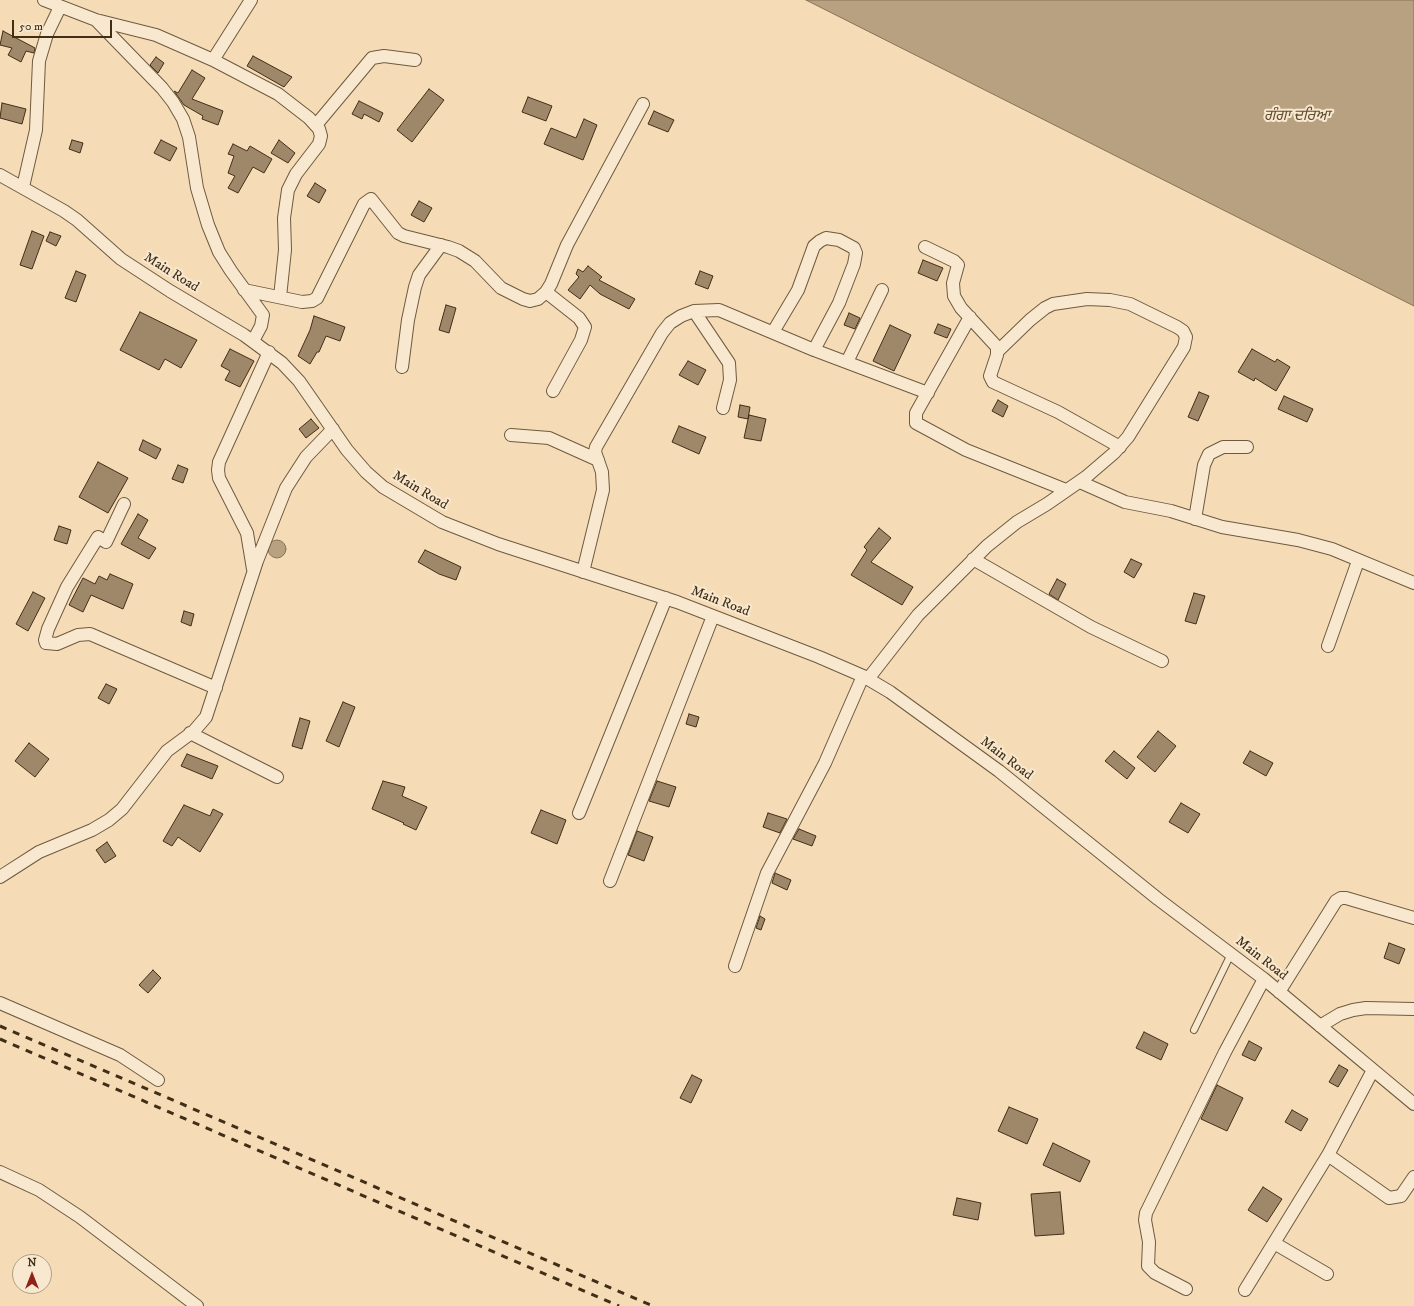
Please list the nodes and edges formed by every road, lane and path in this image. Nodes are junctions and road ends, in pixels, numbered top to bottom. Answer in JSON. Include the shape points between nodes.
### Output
{"nodes":[{"id":1,"x":44,"y":0,"type":"edge"},
{"id":2,"x":251,"y":0,"type":"edge"},
{"id":3,"x":60,"y":4,"type":"edge"},
{"id":4,"x":96,"y":20,"type":"junction"},
{"id":5,"x":213,"y":60,"type":"junction"},
{"id":6,"x":415,"y":60,"type":"dead end"},
{"id":7,"x":643,"y":104,"type":"dead end"},
{"id":8,"x":316,"y":125,"type":"junction"},
{"id":9,"x":0,"y":175,"type":"edge"},
{"id":10,"x":22,"y":187,"type":"junction"},
{"id":11,"x":441,"y":245,"type":"junction"},
{"id":12,"x":924,"y":246,"type":"dead end"},
{"id":13,"x":244,"y":290,"type":"junction"},
{"id":14,"x":882,"y":290,"type":"dead end"},
{"id":15,"x":546,"y":292,"type":"junction"},
{"id":16,"x":280,"y":297,"type":"junction"},
{"id":17,"x":694,"y":311,"type":"junction"},
{"id":18,"x":970,"y":317,"type":"junction"},
{"id":19,"x":773,"y":332,"type":"junction"},
{"id":20,"x":254,"y":341,"type":"junction"},
{"id":21,"x":814,"y":350,"type":"junction"},
{"id":22,"x":269,"y":352,"type":"junction"},
{"id":23,"x":998,"y":352,"type":"junction"},
{"id":24,"x":847,"y":362,"type":"junction"},
{"id":25,"x":402,"y":367,"type":"dead end"},
{"id":26,"x":553,"y":391,"type":"dead end"},
{"id":27,"x":928,"y":393,"type":"junction"},
{"id":28,"x":723,"y":408,"type":"dead end"},
{"id":29,"x":333,"y":429,"type":"junction"},
{"id":30,"x":511,"y":435,"type":"dead end"},
{"id":31,"x":1120,"y":446,"type":"junction"},
{"id":32,"x":1247,"y":447,"type":"dead end"},
{"id":33,"x":598,"y":460,"type":"junction"},
{"id":34,"x":1080,"y":482,"type":"junction"},
{"id":35,"x":1066,"y":490,"type":"junction"},
{"id":36,"x":124,"y":504,"type":"dead end"},
{"id":37,"x":1195,"y":519,"type":"junction"},
{"id":38,"x":973,"y":559,"type":"junction"},
{"id":39,"x":1358,"y":560,"type":"junction"},
{"id":40,"x":253,"y":572,"type":"junction"},
{"id":41,"x":583,"y":572,"type":"junction"},
{"id":42,"x":1414,"y":583,"type":"edge"},
{"id":43,"x":666,"y":598,"type":"junction"},
{"id":44,"x":713,"y":616,"type":"junction"},
{"id":45,"x":1328,"y":646,"type":"dead end"},
{"id":46,"x":1162,"y":661,"type":"dead end"},
{"id":47,"x":866,"y":677,"type":"junction"},
{"id":48,"x":216,"y":688,"type":"junction"},
{"id":49,"x":190,"y":733,"type":"junction"},
{"id":50,"x":277,"y":777,"type":"dead end"},
{"id":51,"x":579,"y":813,"type":"dead end"},
{"id":52,"x":0,"y":877,"type":"edge"},
{"id":53,"x":610,"y":881,"type":"dead end"},
{"id":54,"x":1414,"y":918,"type":"edge"},
{"id":55,"x":1231,"y":954,"type":"junction"},
{"id":56,"x":735,"y":966,"type":"dead end"},
{"id":57,"x":1264,"y":979,"type":"junction"},
{"id":58,"x":1279,"y":992,"type":"junction"},
{"id":59,"x":0,"y":1003,"type":"edge"},
{"id":60,"x":1414,"y":1009,"type":"edge"},
{"id":61,"x":1320,"y":1026,"type":"junction"},
{"id":62,"x":1194,"y":1030,"type":"dead end"},
{"id":63,"x":1373,"y":1070,"type":"junction"},
{"id":64,"x":158,"y":1080,"type":"dead end"},
{"id":65,"x":1414,"y":1104,"type":"edge"},
{"id":66,"x":1328,"y":1155,"type":"junction"},
{"id":67,"x":0,"y":1172,"type":"edge"},
{"id":68,"x":1414,"y":1177,"type":"edge"},
{"id":69,"x":1274,"y":1243,"type":"junction"},
{"id":70,"x":1327,"y":1274,"type":"dead end"},
{"id":71,"x":1186,"y":1289,"type":"dead end"},
{"id":72,"x":1245,"y":1290,"type":"dead end"},
{"id":73,"x":197,"y":1306,"type":"edge"}],
"edges":[{"from":1,"to":3,"type":"street"},
{"from":2,"to":5,"type":"street"},
{"from":3,"to":4,"type":"street"},
{"from":3,"to":10,"type":"street","via":[[39,61],[36,130]]},
{"from":4,"to":5,"type":"street","via":[[156,35]]},
{"from":4,"to":13,"type":"street","via":[[173,102],[183,119],[190,137],[197,188],[208,225],[219,252]]},
{"from":5,"to":8,"type":"street","via":[[278,94]]},
{"from":6,"to":8,"type":"street","via":[[384,56],[372,58]]},
{"from":7,"to":15,"type":"street","via":[[566,245]]},
{"from":8,"to":16,"type":"street","via":[[321,132],[320,140],[296,174],[285,202],[285,250]]},
{"from":9,"to":10,"type":"street","name":"Main Road"},
{"from":10,"to":20,"type":"street","name":"Main Road","via":[[77,220],[141,273]]},
{"from":11,"to":15,"type":"street","via":[[467,255],[500,288],[513,295],[533,301]]},
{"from":11,"to":16,"type":"street","via":[[398,233],[373,200],[368,200],[317,298],[302,302]]},
{"from":11,"to":25,"type":"street","via":[[420,274],[415,287]]},
{"from":12,"to":18,"type":"street","via":[[956,263],[958,270],[953,283],[954,296]]},
{"from":13,"to":16,"type":"street"},
{"from":13,"to":20,"type":"street","via":[[262,315],[261,326]]},
{"from":14,"to":24,"type":"street"},
{"from":15,"to":26,"type":"street","via":[[579,318],[585,327],[581,340]]},
{"from":17,"to":19,"type":"street","via":[[719,310]]},
{"from":17,"to":28,"type":"street","via":[[729,363],[730,380]]},
{"from":17,"to":33,"type":"street","via":[[676,320],[662,333],[598,441],[595,452]]},
{"from":18,"to":23,"type":"street","via":[[993,341]]},
{"from":18,"to":27,"type":"street"},
{"from":19,"to":21,"type":"street"},
{"from":19,"to":21,"type":"street","via":[[798,290],[814,246],[826,238],[839,240],[854,248],[854,264],[839,303]]},
{"from":20,"to":22,"type":"street","name":"Main Road"},
{"from":21,"to":24,"type":"street"},
{"from":22,"to":29,"type":"street","name":"Main Road","via":[[300,382]]},
{"from":22,"to":40,"type":"street","via":[[219,462],[218,470],[219,478],[247,533]]},
{"from":23,"to":31,"type":"street","via":[[990,376],[993,382],[1058,412]]},
{"from":23,"to":31,"type":"street","via":[[1045,308],[1053,304],[1087,299],[1130,304],[1183,331],[1186,337],[1184,347]]},
{"from":24,"to":27,"type":"street"},
{"from":27,"to":35,"type":"street","via":[[915,417],[918,425],[966,450]]},
{"from":29,"to":40,"type":"street","via":[[306,457],[286,488]]},
{"from":29,"to":41,"type":"street","name":"Main Road","via":[[357,461],[383,487],[442,522],[498,544]]},
{"from":30,"to":33,"type":"street","via":[[549,438]]},
{"from":31,"to":34,"type":"street","via":[[1103,464]]},
{"from":32,"to":37,"type":"street","via":[[1223,447],[1210,454],[1204,466]]},
{"from":33,"to":41,"type":"street","via":[[603,490]]},
{"from":34,"to":35,"type":"street"},
{"from":34,"to":37,"type":"street","via":[[1125,502],[1163,509]]},
{"from":35,"to":38,"type":"street","via":[[1003,531]]},
{"from":36,"to":48,"type":"street","via":[[106,542],[98,537],[67,587],[48,629],[46,643],[57,644],[90,634]]},
{"from":37,"to":39,"type":"street","via":[[1222,527],[1298,540]]},
{"from":38,"to":46,"type":"street","via":[[1091,627]]},
{"from":38,"to":47,"type":"street","via":[[918,615]]},
{"from":39,"to":42,"type":"street"},
{"from":39,"to":45,"type":"street"},
{"from":40,"to":48,"type":"street"},
{"from":41,"to":43,"type":"street","name":"Main Road"},
{"from":43,"to":44,"type":"street","name":"Main Road"},
{"from":43,"to":51,"type":"street"},
{"from":44,"to":47,"type":"street","name":"Main Road"},
{"from":44,"to":53,"type":"street"},
{"from":47,"to":55,"type":"street","name":"Main Road","via":[[999,771],[1158,899]]},
{"from":47,"to":56,"type":"street","via":[[825,763],[767,873]]},
{"from":48,"to":49,"type":"street","via":[[206,717]]},
{"from":49,"to":50,"type":"street"},
{"from":49,"to":52,"type":"street","via":[[167,751],[122,809],[109,820],[92,830],[39,852]]},
{"from":54,"to":58,"type":"street","via":[[1341,898],[1336,901]]},
{"from":55,"to":57,"type":"street","name":"Main Road"},
{"from":55,"to":62,"type":"lane"},
{"from":57,"to":58,"type":"street","name":"Main Road"},
{"from":57,"to":71,"type":"street","via":[[1146,1213],[1148,1266],[1154,1273]]},
{"from":58,"to":61,"type":"street","name":"Main Road"},
{"from":59,"to":64,"type":"street","via":[[120,1055]]},
{"from":60,"to":61,"type":"street","via":[[1353,1010],[1340,1014]]},
{"from":61,"to":63,"type":"street","name":"Main Road"},
{"from":63,"to":65,"type":"street","name":"Main Road"},
{"from":63,"to":66,"type":"street"},
{"from":66,"to":68,"type":"street","via":[[1389,1198],[1401,1196]]},
{"from":66,"to":69,"type":"street"},
{"from":67,"to":73,"type":"street","via":[[39,1190],[80,1217]]},
{"from":69,"to":70,"type":"street"},
{"from":69,"to":72,"type":"street"}]}
